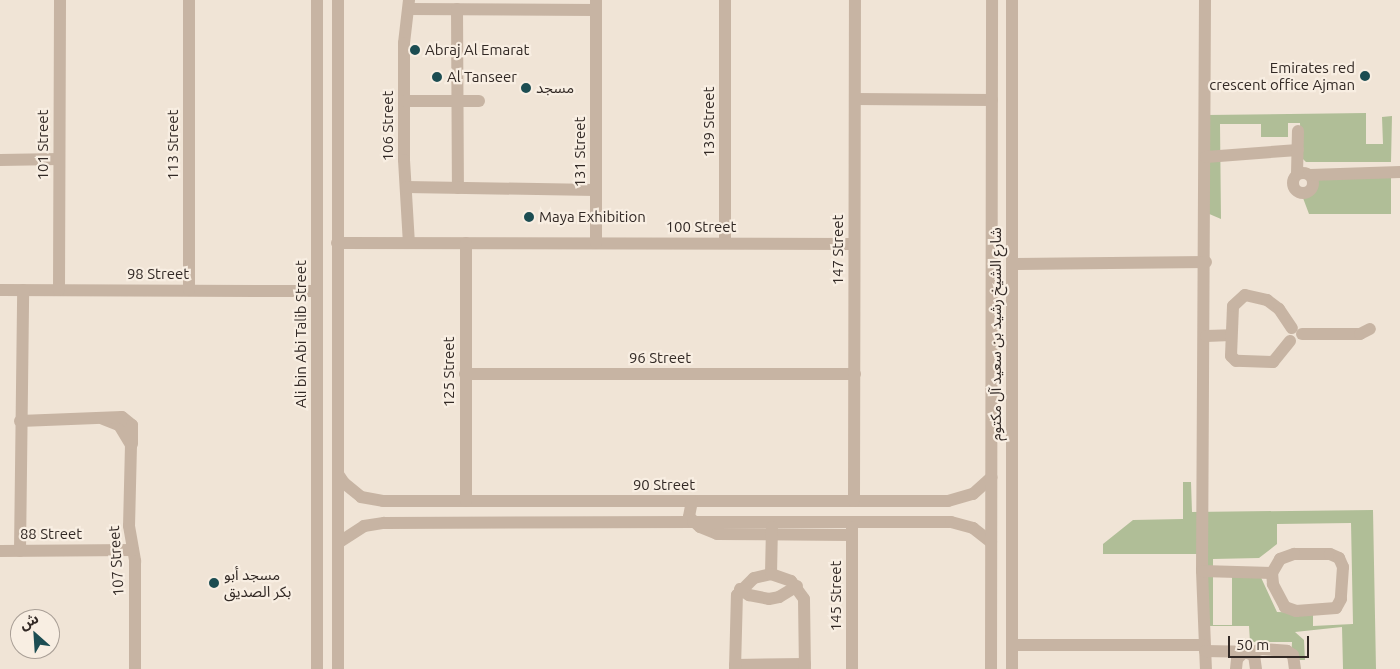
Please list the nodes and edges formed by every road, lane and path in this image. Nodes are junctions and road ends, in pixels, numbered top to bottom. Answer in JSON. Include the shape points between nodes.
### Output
{"nodes":[{"id":1,"x":60,"y":0,"type":"edge"},
{"id":2,"x":190,"y":0,"type":"edge"},
{"id":3,"x":317,"y":0,"type":"edge"},
{"id":4,"x":338,"y":0,"type":"edge"},
{"id":5,"x":725,"y":0,"type":"edge"},
{"id":6,"x":855,"y":0,"type":"edge"},
{"id":7,"x":992,"y":0,"type":"edge"},
{"id":8,"x":1012,"y":0,"type":"edge"},
{"id":9,"x":1206,"y":0,"type":"edge"},
{"id":10,"x":409,"y":5,"type":"edge"},
{"id":11,"x":596,"y":5,"type":"edge"},
{"id":12,"x":457,"y":9,"type":"junction"},
{"id":13,"x":317,"y":90,"type":"junction"},
{"id":14,"x":338,"y":90,"type":"junction"},
{"id":15,"x":856,"y":99,"type":"junction"},
{"id":16,"x":992,"y":100,"type":"junction"},
{"id":17,"x":404,"y":101,"type":"junction"},
{"id":18,"x":457,"y":101,"type":"junction"},
{"id":19,"x":479,"y":101,"type":"dead end"},
{"id":20,"x":317,"y":124,"type":"junction"},
{"id":21,"x":338,"y":125,"type":"junction"},
{"id":22,"x":1298,"y":131,"type":"dead end"},
{"id":23,"x":1298,"y":150,"type":"junction"},
{"id":24,"x":1206,"y":157,"type":"junction"},
{"id":25,"x":59,"y":159,"type":"junction"},
{"id":26,"x":0,"y":160,"type":"edge"},
{"id":27,"x":1400,"y":172,"type":"edge"},
{"id":28,"x":1297,"y":174,"type":"junction"},
{"id":29,"x":1310,"y":176,"type":"junction"},
{"id":30,"x":406,"y":187,"type":"junction"},
{"id":31,"x":458,"y":188,"type":"junction"},
{"id":32,"x":596,"y":190,"type":"junction"},
{"id":33,"x":338,"y":243,"type":"junction"},
{"id":34,"x":409,"y":243,"type":"junction"},
{"id":35,"x":466,"y":243,"type":"junction"},
{"id":36,"x":596,"y":243,"type":"junction"},
{"id":37,"x":726,"y":243,"type":"junction"},
{"id":38,"x":854,"y":244,"type":"junction"},
{"id":39,"x":1206,"y":262,"type":"junction"},
{"id":40,"x":1013,"y":264,"type":"junction"},
{"id":41,"x":0,"y":290,"type":"edge"},
{"id":42,"x":23,"y":290,"type":"junction"},
{"id":43,"x":58,"y":290,"type":"junction"},
{"id":44,"x":189,"y":290,"type":"junction"},
{"id":45,"x":317,"y":291,"type":"junction"},
{"id":46,"x":1013,"y":327,"type":"junction"},
{"id":47,"x":992,"y":328,"type":"junction"},
{"id":48,"x":1370,"y":329,"type":"dead end"},
{"id":49,"x":1295,"y":334,"type":"junction"},
{"id":50,"x":1231,"y":335,"type":"junction"},
{"id":51,"x":1206,"y":336,"type":"junction"},
{"id":52,"x":992,"y":348,"type":"junction"},
{"id":53,"x":1013,"y":348,"type":"junction"},
{"id":54,"x":465,"y":374,"type":"junction"},
{"id":55,"x":855,"y":374,"type":"junction"},
{"id":56,"x":20,"y":421,"type":"junction"},
{"id":57,"x":338,"y":474,"type":"junction"},
{"id":58,"x":992,"y":476,"type":"junction"},
{"id":59,"x":418,"y":501,"type":"junction"},
{"id":60,"x":466,"y":501,"type":"junction"},
{"id":61,"x":675,"y":501,"type":"junction"},
{"id":62,"x":692,"y":501,"type":"junction"},
{"id":63,"x":854,"y":501,"type":"junction"},
{"id":64,"x":908,"y":501,"type":"junction"},
{"id":65,"x":677,"y":522,"type":"junction"},
{"id":66,"x":693,"y":522,"type":"junction"},
{"id":67,"x":907,"y":522,"type":"junction"},
{"id":68,"x":418,"y":523,"type":"junction"},
{"id":69,"x":772,"y":528,"type":"junction"},
{"id":70,"x":852,"y":529,"type":"junction"},
{"id":71,"x":991,"y":542,"type":"junction"},
{"id":72,"x":338,"y":543,"type":"junction"},
{"id":73,"x":20,"y":550,"type":"junction"},
{"id":74,"x":133,"y":550,"type":"junction"},
{"id":75,"x":0,"y":551,"type":"edge"},
{"id":76,"x":1202,"y":572,"type":"junction"},
{"id":77,"x":1272,"y":573,"type":"junction"},
{"id":78,"x":771,"y":574,"type":"junction"},
{"id":79,"x":797,"y":586,"type":"junction"},
{"id":80,"x":740,"y":589,"type":"junction"},
{"id":81,"x":1012,"y":645,"type":"junction"},
{"id":82,"x":1204,"y":648,"type":"junction"},
{"id":83,"x":1248,"y":653,"type":"junction"},
{"id":84,"x":805,"y":666,"type":"edge"},
{"id":85,"x":735,"y":667,"type":"edge"},
{"id":86,"x":135,"y":669,"type":"edge"},
{"id":87,"x":317,"y":669,"type":"edge"},
{"id":88,"x":338,"y":669,"type":"edge"},
{"id":89,"x":852,"y":669,"type":"edge"},
{"id":90,"x":992,"y":669,"type":"edge"},
{"id":91,"x":1012,"y":669,"type":"edge"},
{"id":92,"x":1206,"y":669,"type":"edge"},
{"id":93,"x":1236,"y":669,"type":"edge"},
{"id":94,"x":1256,"y":669,"type":"edge"},
{"id":95,"x":1295,"y":669,"type":"edge"}],
"edges":[{"from":1,"to":25,"type":"street","name":"101 Street"},
{"from":2,"to":44,"type":"street","name":"113 Street"},
{"from":3,"to":13,"type":"street","name":"Ali bin Abi Talib Street"},
{"from":4,"to":14,"type":"street"},
{"from":5,"to":37,"type":"street","name":"139 Street"},
{"from":6,"to":15,"type":"street","name":"147 Street"},
{"from":7,"to":16,"type":"street","name":"شارع الشيخ رشيد بن سعيد آل مكتوم"},
{"from":8,"to":40,"type":"street","name":"شارع الشيخ رشيد بن سعيد آل مكتوم"},
{"from":9,"to":24,"type":"street"},
{"from":10,"to":12,"type":"street","name":"106 Street"},
{"from":10,"to":17,"type":"street","name":"106 Street","via":[[404,35]]},
{"from":11,"to":12,"type":"street","name":"106 Street"},
{"from":11,"to":32,"type":"street","name":"131 Street"},
{"from":12,"to":18,"type":"street"},
{"from":13,"to":14,"type":"street","via":[[328,93]]},
{"from":13,"to":20,"type":"street","name":"Ali bin Abi Talib Street"},
{"from":14,"to":21,"type":"street"},
{"from":15,"to":16,"type":"street"},
{"from":15,"to":38,"type":"street","name":"147 Street"},
{"from":16,"to":47,"type":"street","name":"شارع الشيخ رشيد بن سعيد آل مكتوم"},
{"from":17,"to":18,"type":"street"},
{"from":17,"to":30,"type":"street","name":"106 Street"},
{"from":18,"to":19,"type":"street"},
{"from":18,"to":31,"type":"street"},
{"from":20,"to":21,"type":"street","via":[[328,120]]},
{"from":20,"to":45,"type":"street","name":"Ali bin Abi Talib Street"},
{"from":21,"to":33,"type":"street"},
{"from":22,"to":23,"type":"street"},
{"from":23,"to":24,"type":"street"},
{"from":23,"to":28,"type":"street"},
{"from":24,"to":39,"type":"street"},
{"from":25,"to":26,"type":"street"},
{"from":25,"to":43,"type":"street","name":"101 Street"},
{"from":27,"to":29,"type":"street"},
{"from":28,"to":29,"type":"street"},
{"from":28,"to":29,"type":"street","via":[[1293,186],[1304,193],[1312,188]]},
{"from":30,"to":31,"type":"street"},
{"from":30,"to":34,"type":"street","name":"106 Street"},
{"from":31,"to":32,"type":"street"},
{"from":32,"to":36,"type":"street","name":"131 Street"},
{"from":33,"to":34,"type":"street","name":"100 Street"},
{"from":33,"to":57,"type":"street"},
{"from":34,"to":35,"type":"street","name":"100 Street"},
{"from":35,"to":36,"type":"street","name":"100 Street"},
{"from":35,"to":54,"type":"street","name":"125 Street"},
{"from":36,"to":37,"type":"street","name":"100 Street"},
{"from":37,"to":38,"type":"street","name":"100 Street"},
{"from":38,"to":55,"type":"street","name":"147 Street"},
{"from":39,"to":40,"type":"street"},
{"from":39,"to":51,"type":"street"},
{"from":40,"to":46,"type":"street","name":"شارع الشيخ رشيد بن سعيد آل مكتوم"},
{"from":41,"to":42,"type":"street","name":"98 Street"},
{"from":42,"to":43,"type":"street","name":"98 Street"},
{"from":42,"to":56,"type":"street"},
{"from":43,"to":44,"type":"street","name":"98 Street"},
{"from":44,"to":45,"type":"street","name":"98 Street"},
{"from":45,"to":87,"type":"street","name":"Ali bin Abi Talib Street"},
{"from":46,"to":47,"type":"street","via":[[1005,333]]},
{"from":46,"to":53,"type":"street","name":"شارع الشيخ رشيد بن سعيد آل مكتوم"},
{"from":47,"to":52,"type":"street","name":"شارع الشيخ رشيد بن سعيد آل مكتوم"},
{"from":48,"to":49,"type":"street","via":[[1360,334]]},
{"from":49,"to":50,"type":"street","via":[[1272,362],[1239,362],[1231,356]]},
{"from":49,"to":50,"type":"street","via":[[1274,304],[1245,295],[1233,306]]},
{"from":50,"to":51,"type":"street"},
{"from":51,"to":76,"type":"street"},
{"from":52,"to":53,"type":"street","via":[[1000,341]]},
{"from":52,"to":58,"type":"street","name":"شارع الشيخ رشيد بن سعيد آل مكتوم"},
{"from":53,"to":81,"type":"street","name":"شارع الشيخ رشيد بن سعيد آل مكتوم"},
{"from":54,"to":55,"type":"street","name":"96 Street"},
{"from":54,"to":60,"type":"street","name":"125 Street"},
{"from":55,"to":63,"type":"street","name":"147 Street"},
{"from":56,"to":73,"type":"street"},
{"from":56,"to":74,"type":"street","name":"107 Street","via":[[122,417],[128,420],[134,431],[129,526]]},
{"from":57,"to":59,"type":"street","name":"90 Street","via":[[352,491],[367,499]]},
{"from":57,"to":72,"type":"street"},
{"from":58,"to":64,"type":"street","name":"90 Street","via":[[973,494],[957,500]]},
{"from":58,"to":71,"type":"street","name":"شارع الشيخ رشيد بن سعيد آل مكتوم"},
{"from":59,"to":60,"type":"street","name":"90 Street"},
{"from":59,"to":68,"type":"street","via":[[413,514]]},
{"from":60,"to":61,"type":"street","name":"90 Street"},
{"from":61,"to":62,"type":"street","name":"90 Street"},
{"from":61,"to":65,"type":"street","via":[[683,511]]},
{"from":62,"to":63,"type":"street","name":"90 Street"},
{"from":62,"to":66,"type":"street","via":[[688,511]]},
{"from":63,"to":64,"type":"street","name":"90 Street"},
{"from":64,"to":67,"type":"street","via":[[916,512]]},
{"from":65,"to":66,"type":"street"},
{"from":65,"to":68,"type":"street"},
{"from":66,"to":69,"type":"street"},
{"from":67,"to":70,"type":"street"},
{"from":67,"to":71,"type":"street","via":[[962,524]]},
{"from":68,"to":72,"type":"street","via":[[364,526]]},
{"from":69,"to":70,"type":"street"},
{"from":69,"to":78,"type":"street"},
{"from":70,"to":89,"type":"street","name":"145 Street"},
{"from":71,"to":90,"type":"street","name":"شارع الشيخ رشيد بن سعيد آل مكتوم"},
{"from":72,"to":88,"type":"street"},
{"from":73,"to":74,"type":"street","name":"88 Street"},
{"from":73,"to":75,"type":"street","name":"88 Street"},
{"from":74,"to":86,"type":"street","name":"107 Street"},
{"from":76,"to":77,"type":"street"},
{"from":76,"to":82,"type":"street"},
{"from":77,"to":77,"type":"street","via":[[1272,584],[1289,609],[1331,611],[1340,604],[1343,567],[1335,555],[1287,556],[1280,560]]},
{"from":78,"to":79,"type":"street"},
{"from":78,"to":80,"type":"street","via":[[754,578]]},
{"from":79,"to":80,"type":"street","via":[[789,593],[769,599],[749,595]]},
{"from":79,"to":84,"type":"street","via":[[804,600]]},
{"from":80,"to":85,"type":"street","via":[[735,602]]},
{"from":81,"to":82,"type":"street"},
{"from":81,"to":91,"type":"street","name":"شارع الشيخ رشيد بن سعيد آل مكتوم"},
{"from":82,"to":83,"type":"street"},
{"from":82,"to":92,"type":"street"},
{"from":83,"to":93,"type":"street","via":[[1237,659]]},
{"from":83,"to":94,"type":"street","via":[[1256,659]]},
{"from":83,"to":95,"type":"street","via":[[1261,649],[1287,651],[1293,655]]},
{"from":84,"to":85,"type":"street"}]}
